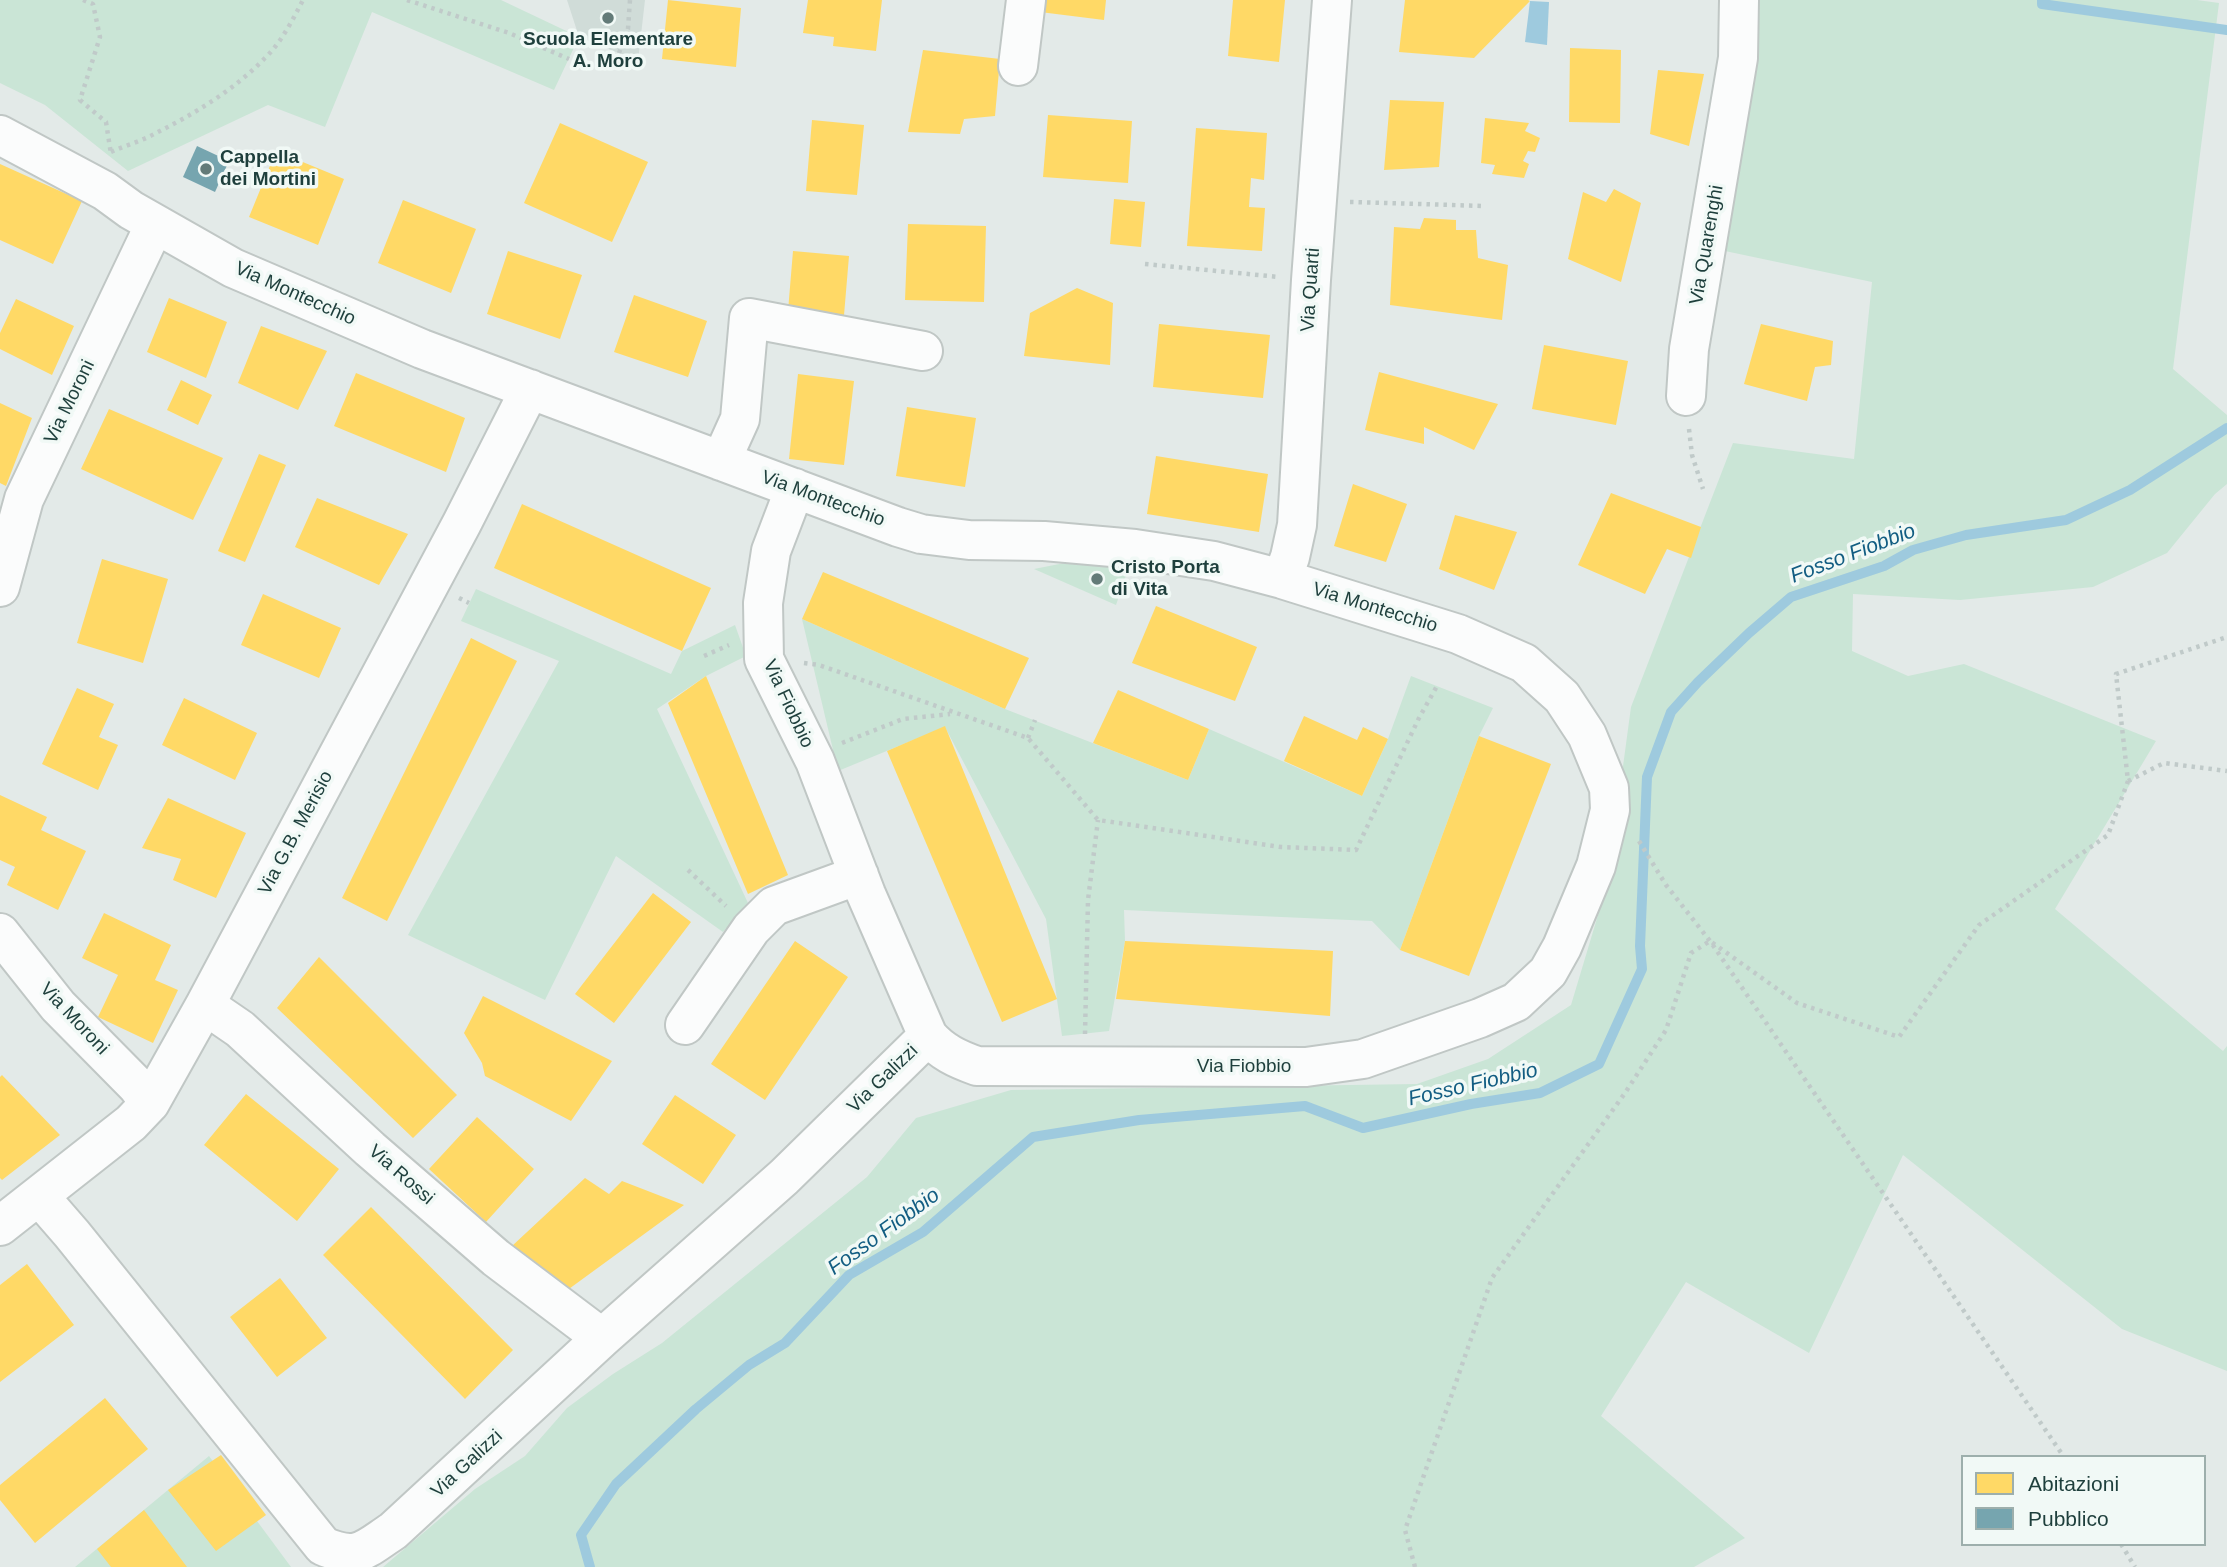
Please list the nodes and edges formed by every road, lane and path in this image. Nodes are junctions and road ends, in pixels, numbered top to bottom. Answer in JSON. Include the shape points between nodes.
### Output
{"nodes":[{"id":1,"x":83,"y":0,"type":"edge"},
{"id":2,"x":303,"y":0,"type":"edge"},
{"id":3,"x":407,"y":0,"type":"edge"},
{"id":4,"x":630,"y":0,"type":"edge"},
{"id":5,"x":1026,"y":0,"type":"edge"},
{"id":6,"x":1332,"y":0,"type":"edge"},
{"id":7,"x":1739,"y":0,"type":"edge"},
{"id":8,"x":619,"y":53,"type":"dead end"},
{"id":9,"x":569,"y":60,"type":"dead end"},
{"id":10,"x":1018,"y":66,"type":"dead end"},
{"id":11,"x":0,"y":135,"type":"edge"},
{"id":12,"x":111,"y":152,"type":"junction"},
{"id":13,"x":105,"y":191,"type":"junction"},
{"id":14,"x":1318,"y":202,"type":"junction"},
{"id":15,"x":1485,"y":206,"type":"dead end"},
{"id":16,"x":155,"y":224,"type":"junction"},
{"id":17,"x":1145,"y":264,"type":"dead end"},
{"id":18,"x":1311,"y":280,"type":"junction"},
{"id":19,"x":923,"y":351,"type":"dead end"},
{"id":20,"x":530,"y":389,"type":"junction"},
{"id":21,"x":1686,"y":396,"type":"joint"},
{"id":22,"x":721,"y":461,"type":"junction"},
{"id":23,"x":795,"y":488,"type":"junction"},
{"id":24,"x":1703,"y":489,"type":"dead end"},
{"id":25,"x":1282,"y":579,"type":"junction"},
{"id":26,"x":0,"y":587,"type":"edge"},
{"id":27,"x":2227,"y":637,"type":"edge"},
{"id":28,"x":764,"y":659,"type":"junction"},
{"id":29,"x":1437,"y":686,"type":"dead end"},
{"id":30,"x":955,"y":714,"type":"junction"},
{"id":31,"x":1035,"y":720,"type":"dead end"},
{"id":32,"x":1028,"y":738,"type":"junction"},
{"id":33,"x":815,"y":761,"type":"junction"},
{"id":34,"x":2227,"y":771,"type":"edge"},
{"id":35,"x":2128,"y":781,"type":"junction"},
{"id":36,"x":1098,"y":820,"type":"junction"},
{"id":37,"x":1622,"y":822,"type":"junction"},
{"id":38,"x":688,"y":870,"type":"dead end"},
{"id":39,"x":859,"y":875,"type":"junction"},
{"id":40,"x":751,"y":929,"type":"junction"},
{"id":41,"x":0,"y":933,"type":"edge"},
{"id":42,"x":1710,"y":941,"type":"junction"},
{"id":43,"x":205,"y":1005,"type":"junction"},
{"id":44,"x":685,"y":1025,"type":"dead end"},
{"id":45,"x":928,"y":1036,"type":"junction"},
{"id":46,"x":1084,"y":1067,"type":"junction"},
{"id":47,"x":150,"y":1102,"type":"junction"},
{"id":48,"x":39,"y":1196,"type":"junction"},
{"id":49,"x":0,"y":1226,"type":"edge"},
{"id":50,"x":602,"y":1338,"type":"junction"},
{"id":51,"x":2063,"y":1455,"type":"edge"},
{"id":52,"x":2122,"y":1546,"type":"edge"},
{"id":53,"x":1415,"y":1567,"type":"edge"},
{"id":54,"x":2135,"y":1567,"type":"edge"}],
"edges":[{"from":1,"to":12,"type":"path","via":[[93,4],[100,37],[79,100],[106,122]]},
{"from":2,"to":12,"type":"path","via":[[281,39],[248,74],[154,135]]},
{"from":3,"to":9,"type":"path","via":[[509,33]]},
{"from":4,"to":8,"type":"path","via":[[628,29]]},
{"from":5,"to":10,"type":"street"},
{"from":6,"to":14,"type":"street","name":"Via Quarti"},
{"from":7,"to":21,"type":"street","name":"Via Quarenghi","via":[[1738,58],[1689,349]]},
{"from":11,"to":13,"type":"street","name":"Via Montecchio"},
{"from":12,"to":13,"type":"path"},
{"from":13,"to":16,"type":"street","name":"Via Montecchio"},
{"from":14,"to":15,"type":"path"},
{"from":14,"to":18,"type":"street","name":"Via Quarti"},
{"from":16,"to":20,"type":"street","name":"Via Montecchio","via":[[233,268],[422,349]]},
{"from":16,"to":26,"type":"street","name":"Via Moroni","via":[[24,499]]},
{"from":17,"to":18,"type":"path"},
{"from":18,"to":25,"type":"street","name":"Via Quarti","via":[[1297,525]]},
{"from":19,"to":22,"type":"street","via":[[748,318],[740,419]]},
{"from":20,"to":22,"type":"street","name":"Via Montecchio"},
{"from":20,"to":43,"type":"street","name":"Via G.B. Merisio"},
{"from":21,"to":24,"type":"path","via":[[1692,456]]},
{"from":22,"to":23,"type":"street","name":"Via Montecchio"},
{"from":23,"to":25,"type":"street","name":"Via Montecchio","via":[[921,534],[1135,549],[1214,561]]},
{"from":23,"to":28,"type":"street","name":"Via Fiobbio","via":[[771,551],[763,603]]},
{"from":25,"to":37,"type":"street","name":"Via Montecchio","via":[[1458,634],[1524,663],[1562,697],[1587,735]]},
{"from":27,"to":35,"type":"path","via":[[2116,674]]},
{"from":28,"to":30,"type":"path","via":[[819,665]]},
{"from":28,"to":33,"type":"street","name":"Via Fiobbio"},
{"from":29,"to":36,"type":"path","via":[[1356,850],[1281,847]]},
{"from":30,"to":32,"type":"path"},
{"from":30,"to":33,"type":"path","via":[[903,719],[845,741]]},
{"from":31,"to":32,"type":"path"},
{"from":32,"to":36,"type":"path"},
{"from":33,"to":39,"type":"street","name":"Via Fiobbio"},
{"from":34,"to":35,"type":"path","via":[[2164,762]]},
{"from":35,"to":42,"type":"path","via":[[2108,835],[1979,925],[1899,1037],[1797,1003]]},
{"from":36,"to":46,"type":"path","via":[[1088,900]]},
{"from":37,"to":42,"type":"path"},
{"from":37,"to":46,"type":"street","name":"Via Fiobbio","via":[[1596,866],[1548,972],[1516,1002],[1363,1059],[1306,1068]]},
{"from":38,"to":40,"type":"path"},
{"from":39,"to":40,"type":"street","via":[[774,906]]},
{"from":39,"to":45,"type":"street","name":"Via Fiobbio"},
{"from":40,"to":44,"type":"street"},
{"from":41,"to":47,"type":"street","name":"Via Moroni","via":[[58,1006]]},
{"from":42,"to":51,"type":"path"},
{"from":42,"to":53,"type":"path","via":[[1691,953],[1666,1030],[1492,1278],[1405,1530]]},
{"from":43,"to":47,"type":"street","name":"Via G.B. Merisio"},
{"from":43,"to":50,"type":"street","name":"Via Rossi","via":[[240,1029],[496,1258]]},
{"from":45,"to":46,"type":"street","name":"Via Fiobbio","via":[[939,1049],[977,1066]]},
{"from":45,"to":50,"type":"street","name":"Via Galizzi","via":[[784,1177]]},
{"from":47,"to":48,"type":"street","name":"Via G.B. Merisio","via":[[131,1123]]},
{"from":48,"to":49,"type":"street","name":"Via G.B. Merisio"},
{"from":48,"to":50,"type":"street","name":"Via Galizzi","via":[[323,1546],[342,1554],[359,1553],[393,1531]]},
{"from":52,"to":54,"type":"path"}]}
